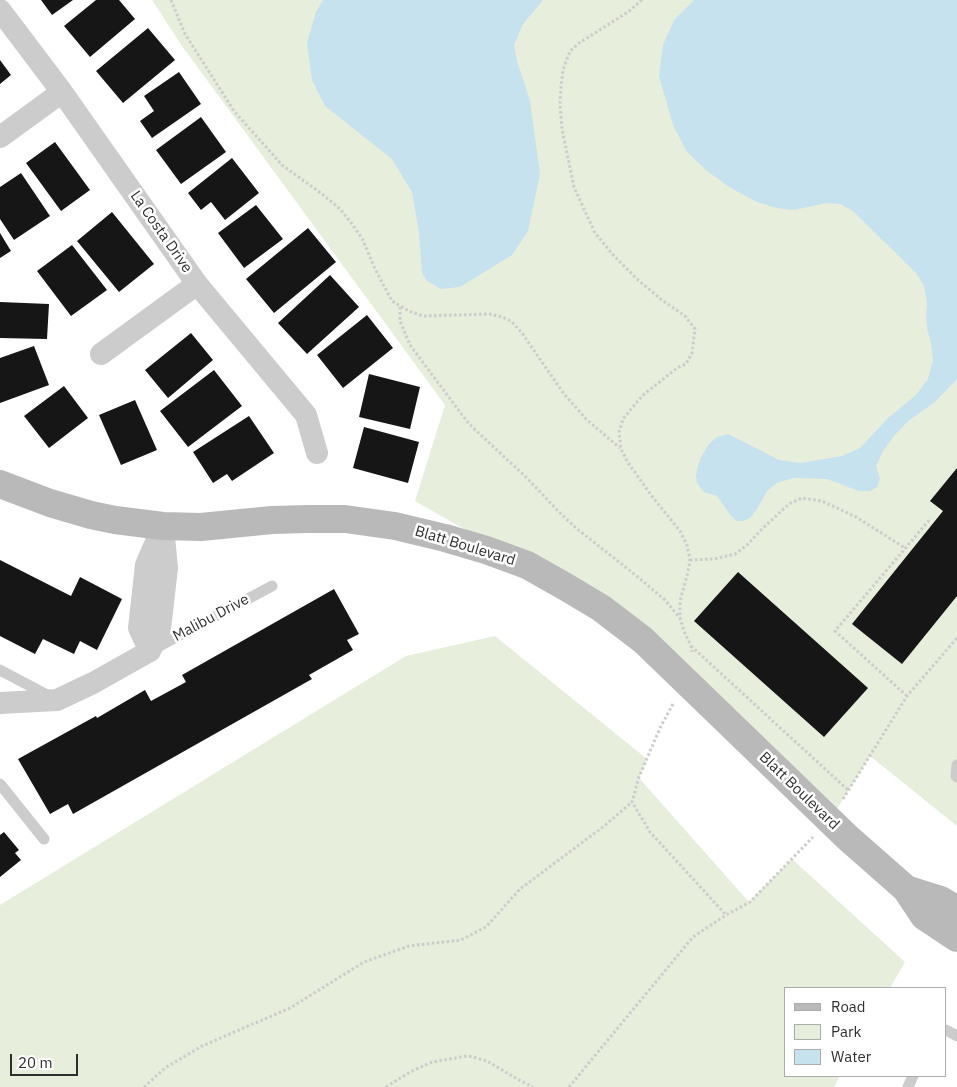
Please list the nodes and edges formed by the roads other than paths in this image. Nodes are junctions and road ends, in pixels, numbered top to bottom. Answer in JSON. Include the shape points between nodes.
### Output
{"nodes":[{"id":1,"x":0,"y":10,"type":"edge"},
{"id":2,"x":62,"y":92,"type":"junction"},
{"id":3,"x":0,"y":137,"type":"edge"},
{"id":4,"x":197,"y":284,"type":"junction"},
{"id":5,"x":101,"y":354,"type":"dead end"},
{"id":6,"x":317,"y":453,"type":"dead end"},
{"id":7,"x":0,"y":484,"type":"edge"},
{"id":8,"x":163,"y":526,"type":"junction"},
{"id":9,"x":272,"y":586,"type":"dead end"},
{"id":10,"x":150,"y":651,"type":"junction"},
{"id":11,"x":0,"y":670,"type":"edge"},
{"id":12,"x":57,"y":700,"type":"junction"},
{"id":13,"x":0,"y":703,"type":"edge"},
{"id":14,"x":957,"y":766,"type":"edge"},
{"id":15,"x":957,"y":777,"type":"edge"},
{"id":16,"x":0,"y":784,"type":"edge"},
{"id":17,"x":44,"y":839,"type":"dead end"},
{"id":18,"x":906,"y":889,"type":"junction"},
{"id":19,"x":957,"y":910,"type":"edge"},
{"id":20,"x":957,"y":938,"type":"edge"}],
"edges":[{"from":1,"to":2,"type":"street","name":"La Costa Drive"},
{"from":2,"to":3,"type":"street"},
{"from":2,"to":4,"type":"street","name":"La Costa Drive"},
{"from":4,"to":5,"type":"street"},
{"from":4,"to":6,"type":"street","name":"La Costa Drive","via":[[306,415]]},
{"from":7,"to":8,"type":"street","name":"Blatt Boulevard","via":[[90,515]]},
{"from":8,"to":10,"type":"street","via":[[146,564],[139,628]]},
{"from":8,"to":18,"type":"street","name":"Blatt Boulevard","via":[[345,519],[445,538],[526,565],[601,608],[643,640]]},
{"from":9,"to":10,"type":"lane","name":"Malibu Drive"},
{"from":10,"to":12,"type":"street","name":"Malibu Drive"},
{"from":11,"to":12,"type":"lane"},
{"from":12,"to":13,"type":"street"},
{"from":14,"to":15,"type":"lane"},
{"from":16,"to":17,"type":"lane"},
{"from":18,"to":19,"type":"street","name":"Blatt Boulevard","via":[[942,900]]},
{"from":18,"to":20,"type":"street","name":"Blatt Boulevard","via":[[924,916]]}]}
